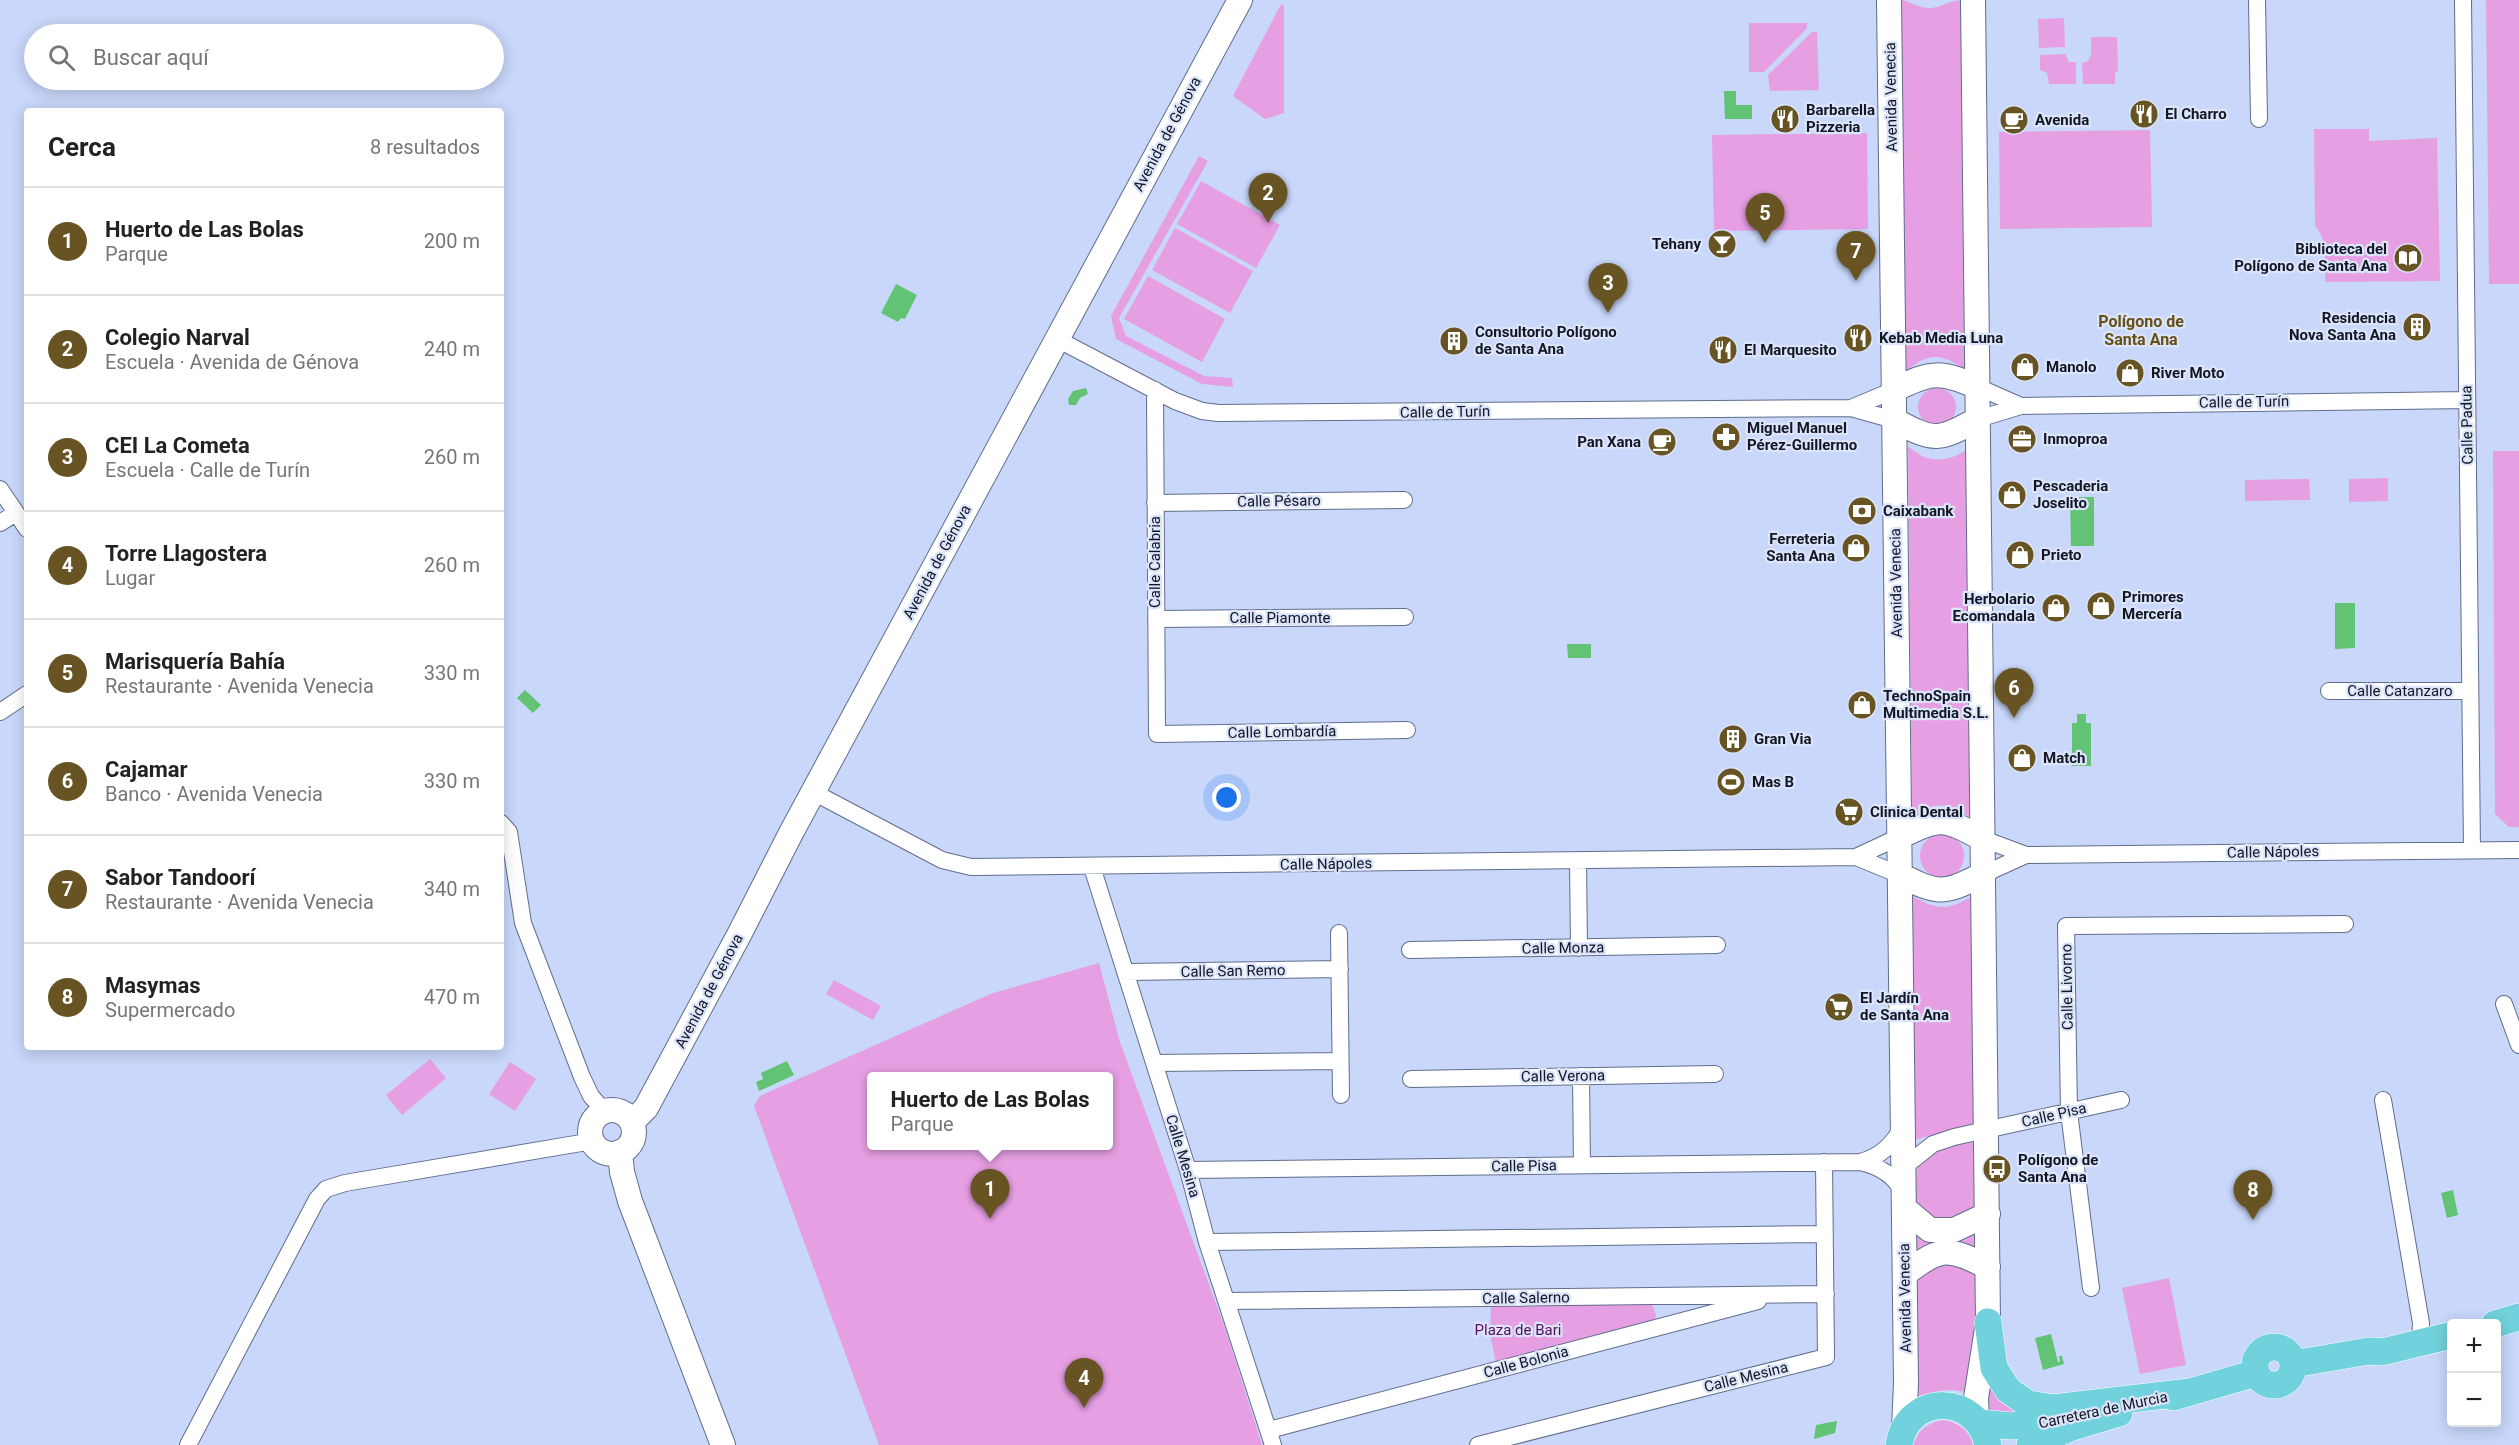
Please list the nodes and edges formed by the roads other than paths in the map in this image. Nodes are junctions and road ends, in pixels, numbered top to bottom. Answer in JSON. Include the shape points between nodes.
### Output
{"nodes":[{"id":1,"x":1240,"y":0,"type":"edge"},
{"id":2,"x":1889,"y":0,"type":"edge"},
{"id":3,"x":1973,"y":0,"type":"edge"},
{"id":4,"x":2257,"y":0,"type":"edge"},
{"id":5,"x":2463,"y":0,"type":"edge"},
{"id":6,"x":2259,"y":119,"type":"dead end"},
{"id":7,"x":1057,"y":339,"type":"junction"},
{"id":8,"x":1978,"y":387,"type":"junction"},
{"id":9,"x":1155,"y":390,"type":"junction"},
{"id":10,"x":1894,"y":390,"type":"junction"},
{"id":11,"x":2467,"y":400,"type":"junction"},
{"id":12,"x":2021,"y":405,"type":"junction"},
{"id":13,"x":1851,"y":408,"type":"junction"},
{"id":14,"x":1978,"y":418,"type":"junction"},
{"id":15,"x":1894,"y":420,"type":"junction"},
{"id":16,"x":0,"y":489,"type":"edge"},
{"id":17,"x":1404,"y":500,"type":"dead end"},
{"id":18,"x":1155,"y":503,"type":"junction"},
{"id":19,"x":16,"y":513,"type":"junction"},
{"id":20,"x":0,"y":523,"type":"edge"},
{"id":21,"x":24,"y":525,"type":"edge"},
{"id":22,"x":1405,"y":616,"type":"dead end"},
{"id":23,"x":1156,"y":619,"type":"junction"},
{"id":24,"x":2329,"y":691,"type":"dead end"},
{"id":25,"x":2470,"y":691,"type":"junction"},
{"id":26,"x":24,"y":696,"type":"edge"},
{"id":27,"x":0,"y":712,"type":"edge"},
{"id":28,"x":1407,"y":730,"type":"dead end"},
{"id":29,"x":1157,"y":735,"type":"joint"},
{"id":30,"x":813,"y":792,"type":"junction"},
{"id":31,"x":504,"y":826,"type":"edge"},
{"id":32,"x":1899,"y":837,"type":"junction"},
{"id":33,"x":1983,"y":839,"type":"junction"},
{"id":34,"x":2519,"y":849,"type":"edge"},
{"id":35,"x":2472,"y":850,"type":"junction"},
{"id":36,"x":2026,"y":855,"type":"junction"},
{"id":37,"x":1856,"y":857,"type":"junction"},
{"id":38,"x":1578,"y":861,"type":"junction"},
{"id":39,"x":1092,"y":867,"type":"junction"},
{"id":40,"x":1984,"y":874,"type":"junction"},
{"id":41,"x":1900,"y":875,"type":"junction"},
{"id":42,"x":2345,"y":924,"type":"dead end"},
{"id":43,"x":1340,"y":933,"type":"dead end"},
{"id":44,"x":1717,"y":945,"type":"dead end"},
{"id":45,"x":1580,"y":948,"type":"junction"},
{"id":46,"x":1410,"y":950,"type":"dead end"},
{"id":47,"x":1340,"y":969,"type":"junction"},
{"id":48,"x":1125,"y":972,"type":"junction"},
{"id":49,"x":2504,"y":1004,"type":"dead end"},
{"id":50,"x":2519,"y":1045,"type":"edge"},
{"id":51,"x":1341,"y":1061,"type":"junction"},
{"id":52,"x":1154,"y":1063,"type":"junction"},
{"id":53,"x":1715,"y":1074,"type":"dead end"},
{"id":54,"x":1581,"y":1076,"type":"junction"},
{"id":55,"x":1411,"y":1079,"type":"dead end"},
{"id":56,"x":1341,"y":1095,"type":"dead end"},
{"id":57,"x":2121,"y":1100,"type":"dead end"},
{"id":58,"x":2383,"y":1100,"type":"dead end"},
{"id":59,"x":604,"y":1111,"type":"junction"},
{"id":60,"x":2069,"y":1112,"type":"junction"},
{"id":61,"x":632,"y":1122,"type":"junction"},
{"id":62,"x":1903,"y":1125,"type":"junction"},
{"id":63,"x":1987,"y":1131,"type":"junction"},
{"id":64,"x":593,"y":1141,"type":"junction"},
{"id":65,"x":620,"y":1152,"type":"junction"},
{"id":66,"x":1824,"y":1162,"type":"junction"},
{"id":67,"x":1860,"y":1162,"type":"junction"},
{"id":68,"x":1582,"y":1165,"type":"junction"},
{"id":69,"x":1904,"y":1167,"type":"junction"},
{"id":70,"x":1188,"y":1170,"type":"junction"},
{"id":71,"x":1904,"y":1202,"type":"junction"},
{"id":72,"x":1988,"y":1214,"type":"junction"},
{"id":73,"x":1825,"y":1234,"type":"junction"},
{"id":74,"x":1207,"y":1242,"type":"junction"},
{"id":75,"x":1988,"y":1267,"type":"junction"},
{"id":76,"x":1905,"y":1274,"type":"junction"},
{"id":77,"x":2091,"y":1288,"type":"dead end"},
{"id":78,"x":1784,"y":1294,"type":"junction"},
{"id":79,"x":1826,"y":1294,"type":"junction"},
{"id":80,"x":1227,"y":1301,"type":"junction"},
{"id":81,"x":2519,"y":1317,"type":"edge"},
{"id":82,"x":1988,"y":1322,"type":"junction"},
{"id":83,"x":2501,"y":1322,"type":"edge"},
{"id":84,"x":2447,"y":1336,"type":"edge"},
{"id":85,"x":2420,"y":1343,"type":"junction"},
{"id":86,"x":2190,"y":1392,"type":"junction"},
{"id":87,"x":1982,"y":1429,"type":"edge"},
{"id":88,"x":1271,"y":1438,"type":"edge"},
{"id":89,"x":1898,"y":1438,"type":"edge"},
{"id":90,"x":188,"y":1445,"type":"edge"},
{"id":91,"x":723,"y":1445,"type":"edge"},
{"id":92,"x":1478,"y":1445,"type":"edge"},
{"id":93,"x":2030,"y":1445,"type":"edge"}],
"edges":[{"from":1,"to":7,"type":"street","name":"Avenida de Génova"},
{"from":2,"to":10,"type":"street","name":"Avenida Venecia"},
{"from":3,"to":8,"type":"street"},
{"from":4,"to":6,"type":"street"},
{"from":5,"to":11,"type":"street","name":"Calle Padua"},
{"from":7,"to":9,"type":"street","name":"Calle de Turín"},
{"from":7,"to":30,"type":"street","name":"Avenida de Génova"},
{"from":8,"to":10,"type":"street","via":[[1948,375],[1923,375]]},
{"from":8,"to":12,"type":"street","name":"Calle de Turín"},
{"from":8,"to":14,"type":"street"},
{"from":9,"to":13,"type":"street","name":"Calle de Turín","via":[[1202,411],[1231,414]]},
{"from":9,"to":18,"type":"street","name":"Calle Calabria"},
{"from":10,"to":13,"type":"street","name":"Calle de Turín"},
{"from":10,"to":15,"type":"street","name":"Avenida Venecia"},
{"from":11,"to":12,"type":"street","name":"Calle de Turín"},
{"from":11,"to":25,"type":"street","name":"Calle Padua"},
{"from":12,"to":14,"type":"street","name":"Calle de Turín"},
{"from":13,"to":15,"type":"street","name":"Calle de Turín"},
{"from":14,"to":15,"type":"street","via":[[1949,435],[1923,435]]},
{"from":14,"to":33,"type":"street"},
{"from":15,"to":32,"type":"street","name":"Avenida Venecia"},
{"from":16,"to":19,"type":"street"},
{"from":17,"to":18,"type":"street","name":"Calle Pésaro"},
{"from":18,"to":23,"type":"street","name":"Calle Calabria"},
{"from":19,"to":20,"type":"street"},
{"from":19,"to":21,"type":"street"},
{"from":22,"to":23,"type":"street","name":"Calle Piamonte"},
{"from":23,"to":29,"type":"street","name":"Calle Calabria"},
{"from":24,"to":25,"type":"street","name":"Calle Catanzaro"},
{"from":25,"to":35,"type":"street","name":"Calle Padua"},
{"from":26,"to":27,"type":"street"},
{"from":28,"to":29,"type":"street","name":"Calle Lombardía"},
{"from":30,"to":39,"type":"street","name":"Calle Nápoles","via":[[961,866]]},
{"from":30,"to":61,"type":"street","name":"Avenida de Génova","via":[[650,1102]]},
{"from":31,"to":59,"type":"street","via":[[509,832],[523,923],[582,1077]]},
{"from":32,"to":33,"type":"street","via":[[1930,822],[1953,822]]},
{"from":32,"to":37,"type":"street","name":"Calle Nápoles"},
{"from":32,"to":41,"type":"street","name":"Avenida Venecia"},
{"from":33,"to":36,"type":"street","name":"Calle Nápoles"},
{"from":33,"to":40,"type":"street"},
{"from":34,"to":35,"type":"street","name":"Calle Nápoles"},
{"from":35,"to":36,"type":"street","name":"Calle Nápoles"},
{"from":36,"to":40,"type":"street","name":"Calle Nápoles"},
{"from":37,"to":38,"type":"street","name":"Calle Nápoles"},
{"from":37,"to":41,"type":"street","name":"Calle Nápoles"},
{"from":38,"to":39,"type":"street","name":"Calle Nápoles"},
{"from":38,"to":45,"type":"street"},
{"from":39,"to":48,"type":"street","name":"Calle Mesina"},
{"from":40,"to":41,"type":"street","via":[[1954,889],[1929,890]]},
{"from":40,"to":63,"type":"street"},
{"from":41,"to":62,"type":"street","name":"Avenida Venecia"},
{"from":42,"to":60,"type":"street","name":"Calle Livorno","via":[[2066,926]]},
{"from":43,"to":47,"type":"street"},
{"from":44,"to":45,"type":"street","name":"Calle Monza"},
{"from":45,"to":46,"type":"street","name":"Calle Monza"},
{"from":47,"to":48,"type":"street","name":"Calle San Remo"},
{"from":47,"to":51,"type":"street"},
{"from":48,"to":52,"type":"street","name":"Calle Mesina"},
{"from":49,"to":50,"type":"street"},
{"from":51,"to":52,"type":"street"},
{"from":51,"to":56,"type":"street"},
{"from":52,"to":70,"type":"street","name":"Calle Mesina"},
{"from":53,"to":54,"type":"street","name":"Calle Verona"},
{"from":54,"to":55,"type":"street","name":"Calle Verona"},
{"from":54,"to":68,"type":"street"},
{"from":57,"to":60,"type":"street","name":"Calle Pisa"},
{"from":58,"to":85,"type":"street","via":[[2421,1323]]},
{"from":59,"to":61,"type":"street","via":[[623,1113]]},
{"from":59,"to":64,"type":"street","via":[[592,1123]]},
{"from":60,"to":63,"type":"street","name":"Calle Pisa"},
{"from":60,"to":77,"type":"street","name":"Calle Livorno"},
{"from":61,"to":65,"type":"street","via":[[633,1140]]},
{"from":62,"to":67,"type":"street","name":"Calle Pisa","via":[[1890,1145],[1870,1160]]},
{"from":62,"to":69,"type":"street","name":"Avenida Venecia"},
{"from":63,"to":69,"type":"street","via":[[1933,1144]]},
{"from":63,"to":72,"type":"street"},
{"from":64,"to":65,"type":"street","via":[[604,1152]]},
{"from":64,"to":90,"type":"street","via":[[326,1189],[317,1199]]},
{"from":65,"to":91,"type":"street","via":[[630,1201]]},
{"from":66,"to":67,"type":"street","name":"Calle Pisa"},
{"from":66,"to":68,"type":"street","name":"Calle Pisa"},
{"from":66,"to":73,"type":"street","name":"Calle Mesina"},
{"from":67,"to":71,"type":"street","name":"Calle Pisa","via":[[1887,1173],[1900,1187]]},
{"from":68,"to":70,"type":"street","name":"Calle Pisa"},
{"from":69,"to":71,"type":"street","name":"Avenida Venecia"},
{"from":70,"to":74,"type":"street","name":"Calle Mesina"},
{"from":71,"to":72,"type":"street","via":[[1930,1230],[1954,1230]]},
{"from":71,"to":76,"type":"street","name":"Avenida Venecia"},
{"from":72,"to":75,"type":"street"},
{"from":73,"to":74,"type":"street"},
{"from":73,"to":79,"type":"street","name":"Calle Mesina"},
{"from":74,"to":80,"type":"street","name":"Calle Mesina"},
{"from":75,"to":76,"type":"street","via":[[1957,1252],[1932,1254]]},
{"from":75,"to":82,"type":"street"},
{"from":76,"to":89,"type":"street","name":"Avenida Venecia","via":[[1906,1383]]},
{"from":78,"to":79,"type":"street","name":"Calle Salerno"},
{"from":78,"to":80,"type":"street","name":"Calle Salerno"},
{"from":78,"to":88,"type":"street","name":"Calle Bolonia"},
{"from":79,"to":92,"type":"street","name":"Calle Mesina","via":[[1826,1357]]},
{"from":80,"to":88,"type":"street","name":"Calle Mesina"},
{"from":81,"to":83,"type":"main road"},
{"from":82,"to":86,"type":"main road","via":[[1994,1368],[2008,1390],[2028,1404],[2053,1408]]},
{"from":82,"to":87,"type":"street","via":[[1976,1398]]},
{"from":84,"to":85,"type":"main road","name":"Carretera de Murcia"},
{"from":85,"to":86,"type":"main road","name":"Carretera de Murcia","via":[[2293,1364],[2288,1378],[2277,1384],[2265,1383],[2256,1373]]},
{"from":86,"to":87,"type":"main road","name":"Carretera de Murcia","via":[[2047,1424]]},
{"from":86,"to":93,"type":"main road","name":"Carretera de Murcia","via":[[2072,1427]]},
{"from":87,"to":89,"type":"main road","via":[[1960,1408],[1935,1406],[1919,1413]]}]}
